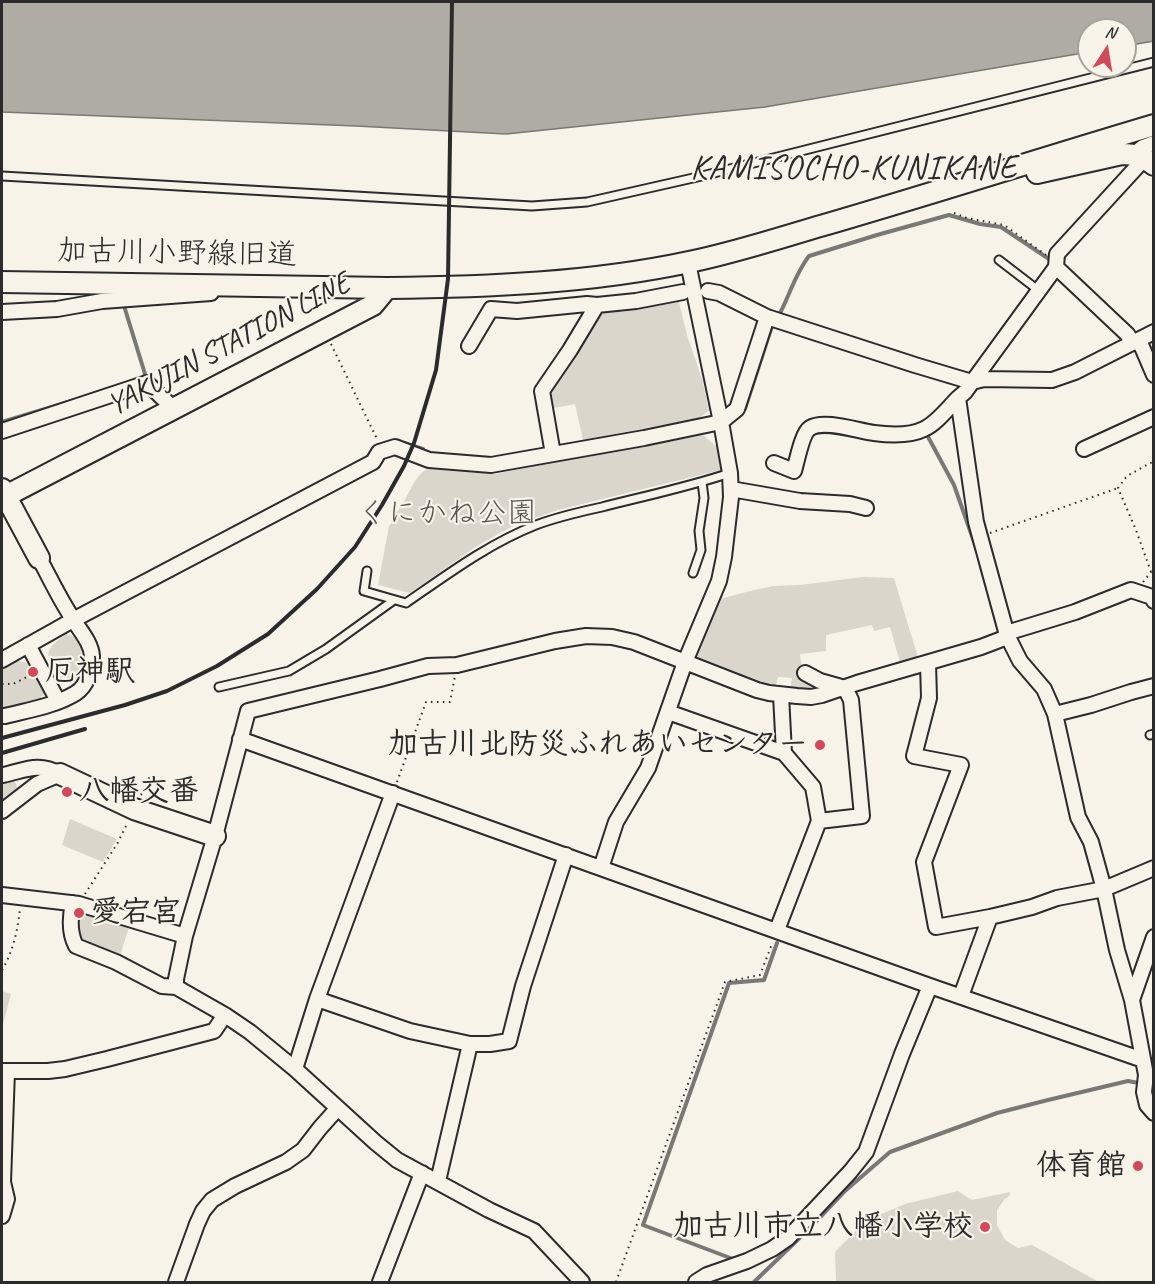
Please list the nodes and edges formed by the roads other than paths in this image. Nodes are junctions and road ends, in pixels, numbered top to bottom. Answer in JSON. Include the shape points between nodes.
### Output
{"nodes":[{"id":1,"x":1154,"y":62,"type":"edge"},
{"id":2,"x":1154,"y":125,"type":"edge"},
{"id":3,"x":1146,"y":155,"type":"edge"},
{"id":4,"x":993,"y":174,"type":"junction"},
{"id":5,"x":2,"y":176,"type":"edge"},
{"id":6,"x":999,"y":260,"type":"dead end"},
{"id":7,"x":688,"y":263,"type":"junction"},
{"id":8,"x":1056,"y":263,"type":"junction"},
{"id":9,"x":2,"y":282,"type":"edge"},
{"id":10,"x":237,"y":285,"type":"junction"},
{"id":11,"x":387,"y":288,"type":"junction"},
{"id":12,"x":1038,"y":290,"type":"junction"},
{"id":13,"x":708,"y":291,"type":"dead end"},
{"id":14,"x":683,"y":292,"type":"dead end"},
{"id":15,"x":597,"y":305,"type":"junction"},
{"id":16,"x":2,"y":312,"type":"edge"},
{"id":17,"x":767,"y":317,"type":"junction"},
{"id":18,"x":1154,"y":332,"type":"edge"},
{"id":19,"x":1142,"y":345,"type":"edge"},
{"id":20,"x":469,"y":346,"type":"dead end"},
{"id":21,"x":1154,"y":375,"type":"edge"},
{"id":22,"x":972,"y":382,"type":"junction"},
{"id":23,"x":958,"y":398,"type":"junction"},
{"id":24,"x":173,"y":408,"type":"junction"},
{"id":25,"x":1154,"y":417,"type":"edge"},
{"id":26,"x":721,"y":422,"type":"junction"},
{"id":27,"x":2,"y":431,"type":"edge"},
{"id":28,"x":1084,"y":449,"type":"dead end"},
{"id":29,"x":553,"y":454,"type":"junction"},
{"id":30,"x":774,"y":462,"type":"dead end"},
{"id":31,"x":730,"y":473,"type":"junction"},
{"id":32,"x":702,"y":482,"type":"junction"},
{"id":33,"x":731,"y":489,"type":"junction"},
{"id":34,"x":3,"y":494,"type":"edge"},
{"id":35,"x":866,"y":508,"type":"dead end"},
{"id":36,"x":39,"y":558,"type":"joint"},
{"id":37,"x":367,"y":571,"type":"dead end"},
{"id":38,"x":693,"y":573,"type":"dead end"},
{"id":39,"x":393,"y":600,"type":"junction"},
{"id":40,"x":1154,"y":601,"type":"edge"},
{"id":41,"x":73,"y":620,"type":"junction"},
{"id":42,"x":1008,"y":635,"type":"junction"},
{"id":43,"x":28,"y":645,"type":"junction"},
{"id":44,"x":2,"y":660,"type":"edge"},
{"id":45,"x":684,"y":662,"type":"junction"},
{"id":46,"x":928,"y":663,"type":"junction"},
{"id":47,"x":805,"y":673,"type":"dead end"},
{"id":48,"x":219,"y":687,"type":"dead end"},
{"id":49,"x":1154,"y":687,"type":"edge"},
{"id":50,"x":845,"y":688,"type":"junction"},
{"id":51,"x":781,"y":695,"type":"junction"},
{"id":52,"x":58,"y":701,"type":"junction"},
{"id":53,"x":668,"y":712,"type":"junction"},
{"id":54,"x":1055,"y":714,"type":"junction"},
{"id":55,"x":2,"y":716,"type":"edge"},
{"id":56,"x":240,"y":739,"type":"junction"},
{"id":57,"x":784,"y":753,"type":"junction"},
{"id":58,"x":60,"y":774,"type":"junction"},
{"id":59,"x":2,"y":776,"type":"edge"},
{"id":60,"x":393,"y":793,"type":"junction"},
{"id":61,"x":21,"y":795,"type":"junction"},
{"id":62,"x":2,"y":811,"type":"edge"},
{"id":63,"x":819,"y":821,"type":"junction"},
{"id":64,"x":215,"y":836,"type":"junction"},
{"id":65,"x":566,"y":855,"type":"junction"},
{"id":66,"x":601,"y":868,"type":"junction"},
{"id":67,"x":1154,"y":868,"type":"edge"},
{"id":68,"x":1104,"y":889,"type":"junction"},
{"id":69,"x":2,"y":895,"type":"edge"},
{"id":70,"x":76,"y":904,"type":"junction"},
{"id":71,"x":990,"y":917,"type":"junction"},
{"id":72,"x":777,"y":930,"type":"junction"},
{"id":73,"x":185,"y":936,"type":"junction"},
{"id":74,"x":1154,"y":938,"type":"edge"},
{"id":75,"x":930,"y":986,"type":"junction"},
{"id":76,"x":176,"y":987,"type":"junction"},
{"id":77,"x":960,"y":996,"type":"junction"},
{"id":78,"x":317,"y":999,"type":"junction"},
{"id":79,"x":1132,"y":1000,"type":"junction"},
{"id":80,"x":225,"y":1015,"type":"junction"},
{"id":81,"x":470,"y":1044,"type":"junction"},
{"id":82,"x":1143,"y":1060,"type":"junction"},
{"id":83,"x":294,"y":1069,"type":"junction"},
{"id":84,"x":4,"y":1071,"type":"edge"},
{"id":85,"x":337,"y":1109,"type":"junction"},
{"id":86,"x":1154,"y":1113,"type":"edge"},
{"id":87,"x":422,"y":1173,"type":"junction"},
{"id":88,"x":438,"y":1181,"type":"junction"},
{"id":89,"x":2,"y":1216,"type":"edge"},
{"id":90,"x":176,"y":1282,"type":"edge"},
{"id":91,"x":380,"y":1282,"type":"edge"},
{"id":92,"x":582,"y":1282,"type":"edge"},
{"id":93,"x":696,"y":1282,"type":"edge"}],
"edges":[{"from":1,"to":5,"type":"lane","via":[[587,202],[532,206]]},
{"from":2,"to":4,"type":"main road"},
{"from":3,"to":4,"type":"main road","name":"YAKUJIN STATION LINE","via":[[1122,154],[1008,179]]},
{"from":3,"to":8,"type":"street","via":[[1057,254]]},
{"from":4,"to":7,"type":"main road","name":"YAKUJIN STATION LINE"},
{"from":6,"to":12,"type":"lane"},
{"from":7,"to":11,"type":"main road","name":"YAKUJIN STATION LINE","via":[[528,284]]},
{"from":7,"to":26,"type":"street"},
{"from":8,"to":12,"type":"street"},
{"from":8,"to":19,"type":"street"},
{"from":9,"to":10,"type":"main road","name":"加古川小野線旧道"},
{"from":10,"to":11,"type":"main road","name":"加古川小野線旧道"},
{"from":10,"to":16,"type":"street","via":[[229,292]]},
{"from":11,"to":24,"type":"main road","name":"YAKUJIN STATION LINE","via":[[373,305]]},
{"from":12,"to":22,"type":"street"},
{"from":13,"to":17,"type":"street"},
{"from":14,"to":15,"type":"street"},
{"from":15,"to":20,"type":"street","via":[[517,311],[490,309]]},
{"from":15,"to":29,"type":"street","via":[[542,391]]},
{"from":17,"to":22,"type":"street"},
{"from":17,"to":26,"type":"street","via":[[737,409]]},
{"from":18,"to":19,"type":"street"},
{"from":19,"to":21,"type":"street"},
{"from":19,"to":22,"type":"street","via":[[1052,380]]},
{"from":22,"to":23,"type":"street"},
{"from":23,"to":30,"type":"street","via":[[927,428],[912,433],[813,427],[805,435],[794,471]]},
{"from":23,"to":42,"type":"street","via":[[976,522]]},
{"from":24,"to":27,"type":"street","via":[[147,382]]},
{"from":24,"to":34,"type":"main road","name":"YAKUJIN STATION LINE"},
{"from":25,"to":28,"type":"street"},
{"from":26,"to":29,"type":"street"},
{"from":26,"to":31,"type":"street"},
{"from":29,"to":41,"type":"street","via":[[491,465],[429,460],[395,447],[379,452],[373,462]]},
{"from":31,"to":32,"type":"lane"},
{"from":31,"to":33,"type":"street"},
{"from":32,"to":38,"type":"lane","via":[[701,550]]},
{"from":32,"to":39,"type":"lane","via":[[536,525],[480,552],[406,603]]},
{"from":33,"to":35,"type":"street"},
{"from":33,"to":45,"type":"street","via":[[719,581]]},
{"from":34,"to":36,"type":"main road"},
{"from":36,"to":41,"type":"street"},
{"from":37,"to":39,"type":"lane","via":[[364,591]]},
{"from":39,"to":48,"type":"lane","via":[[289,671]]},
{"from":40,"to":42,"type":"street","via":[[1131,590]]},
{"from":41,"to":43,"type":"street"},
{"from":41,"to":52,"type":"street","via":[[86,638],[92,655],[90,667],[77,693]]},
{"from":42,"to":46,"type":"street"},
{"from":42,"to":54,"type":"street","via":[[1020,661],[1044,689]]},
{"from":43,"to":44,"type":"street"},
{"from":43,"to":52,"type":"street"},
{"from":45,"to":51,"type":"street"},
{"from":45,"to":53,"type":"street"},
{"from":45,"to":56,"type":"street","via":[[612,637],[555,641],[458,664],[428,666],[248,711]]},
{"from":46,"to":50,"type":"street"},
{"from":46,"to":71,"type":"street","via":[[929,699],[914,756],[961,765],[924,862],[936,927]]},
{"from":47,"to":50,"type":"street"},
{"from":49,"to":54,"type":"street"},
{"from":50,"to":51,"type":"street","via":[[811,697]]},
{"from":50,"to":63,"type":"street","via":[[851,700],[862,816]]},
{"from":51,"to":57,"type":"street"},
{"from":52,"to":55,"type":"street"},
{"from":53,"to":57,"type":"street"},
{"from":53,"to":66,"type":"street","via":[[648,768],[616,822]]},
{"from":54,"to":68,"type":"street","via":[[1078,817],[1091,842]]},
{"from":56,"to":60,"type":"street"},
{"from":56,"to":64,"type":"street"},
{"from":57,"to":63,"type":"street","via":[[813,787]]},
{"from":58,"to":59,"type":"street","via":[[36,767]]},
{"from":58,"to":61,"type":"street"},
{"from":58,"to":64,"type":"main road","via":[[134,809]]},
{"from":59,"to":61,"type":"street","via":[[17,777]]},
{"from":60,"to":65,"type":"street"},
{"from":60,"to":78,"type":"street"},
{"from":61,"to":62,"type":"street"},
{"from":63,"to":72,"type":"street"},
{"from":64,"to":73,"type":"street"},
{"from":65,"to":66,"type":"street"},
{"from":65,"to":81,"type":"street","via":[[509,1041]]},
{"from":66,"to":72,"type":"street"},
{"from":67,"to":68,"type":"street"},
{"from":68,"to":71,"type":"street"},
{"from":68,"to":79,"type":"street"},
{"from":69,"to":70,"type":"street"},
{"from":70,"to":73,"type":"street"},
{"from":70,"to":76,"type":"street","via":[[71,911],[71,930],[76,946],[162,986]]},
{"from":71,"to":77,"type":"street"},
{"from":72,"to":75,"type":"street"},
{"from":73,"to":76,"type":"street"},
{"from":74,"to":79,"type":"street"},
{"from":75,"to":77,"type":"street"},
{"from":75,"to":93,"type":"street","via":[[866,1152],[856,1166],[788,1238],[747,1261]]},
{"from":76,"to":80,"type":"street"},
{"from":77,"to":82,"type":"street"},
{"from":78,"to":81,"type":"street","via":[[410,1031]]},
{"from":78,"to":83,"type":"street"},
{"from":79,"to":82,"type":"street"},
{"from":80,"to":83,"type":"street"},
{"from":80,"to":84,"type":"street","via":[[214,1031],[107,1059],[48,1071]]},
{"from":81,"to":88,"type":"street"},
{"from":82,"to":86,"type":"street","via":[[1144,1092]]},
{"from":83,"to":85,"type":"street"},
{"from":84,"to":89,"type":"street","via":[[3,1182],[7,1198]]},
{"from":85,"to":87,"type":"street","via":[[397,1160]]},
{"from":85,"to":90,"type":"street","via":[[303,1150],[212,1200],[197,1224]]},
{"from":87,"to":88,"type":"street"},
{"from":87,"to":91,"type":"street"},
{"from":88,"to":92,"type":"street","via":[[534,1231]]}]}
